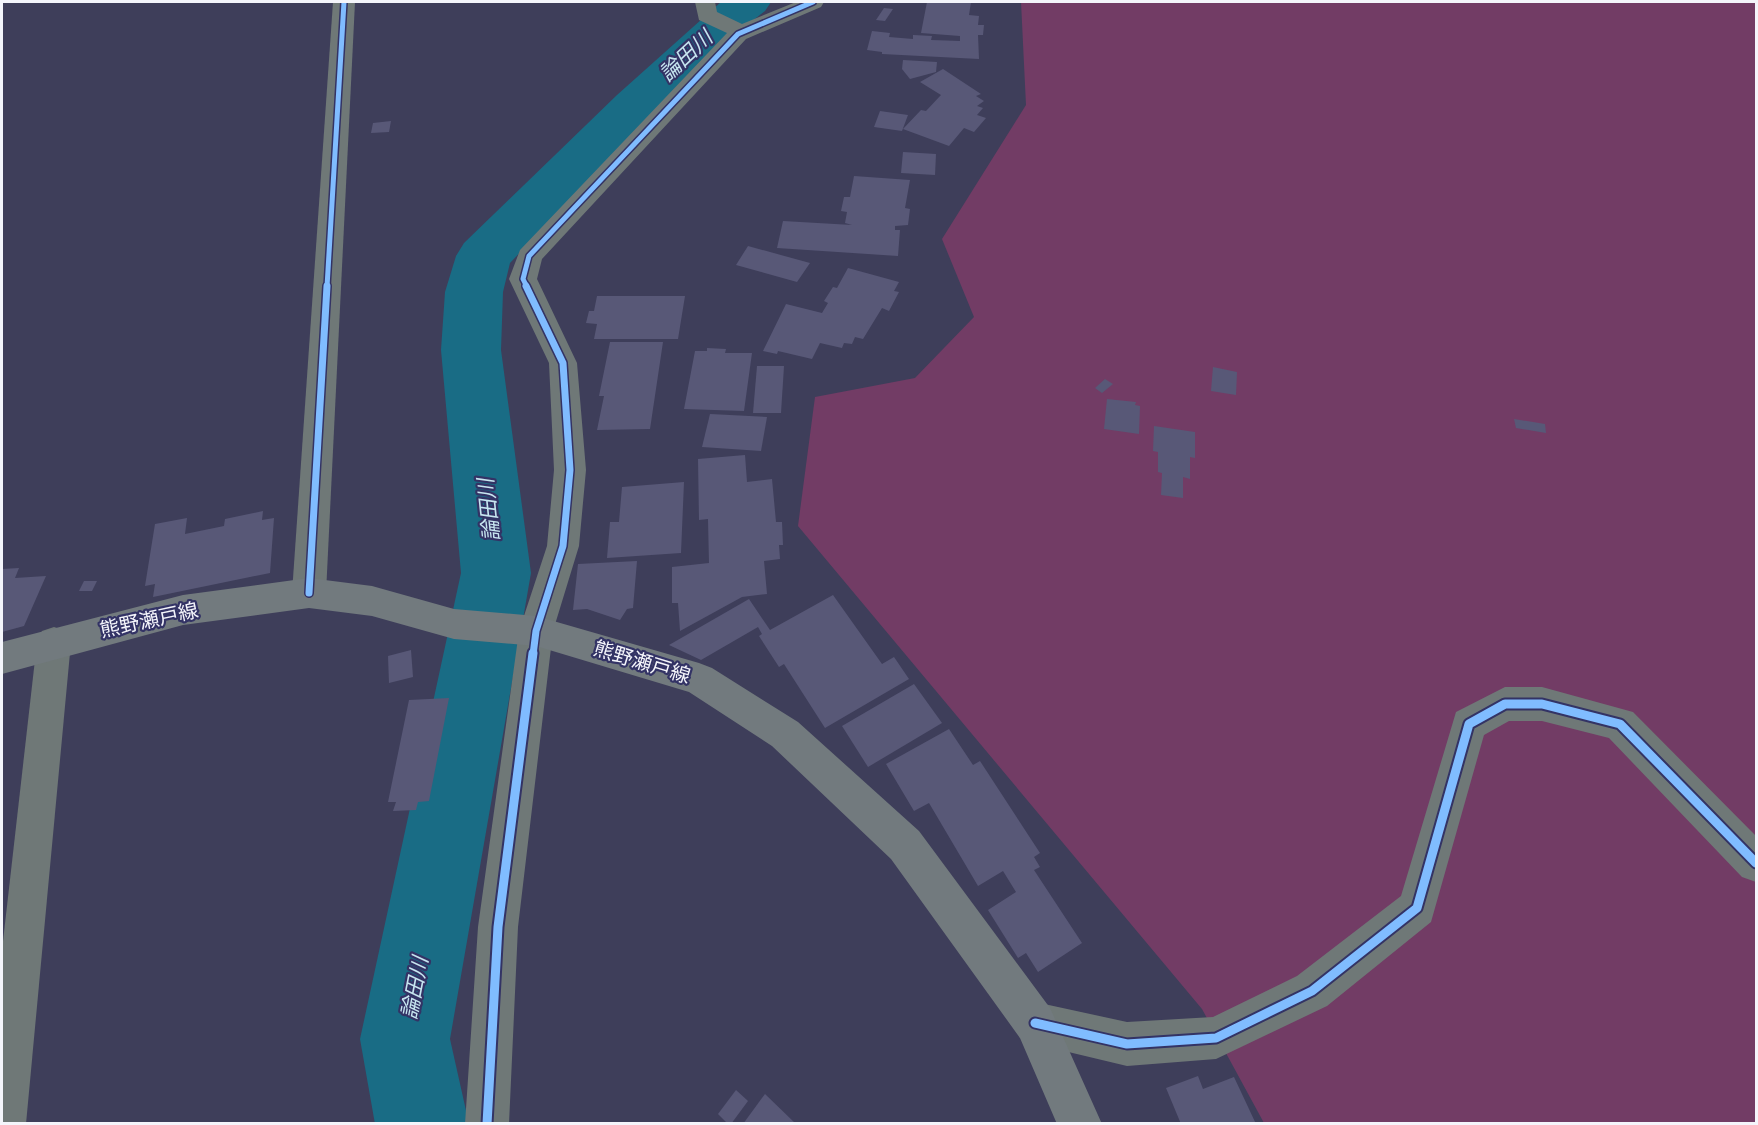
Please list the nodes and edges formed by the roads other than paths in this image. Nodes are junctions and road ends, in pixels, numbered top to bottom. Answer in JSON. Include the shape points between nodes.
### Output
{"nodes":[{"id":1,"x":344,"y":2,"type":"edge"},
{"id":2,"x":705,"y":2,"type":"edge"},
{"id":3,"x":813,"y":2,"type":"edge"},
{"id":4,"x":741,"y":32,"type":"junction"},
{"id":5,"x":309,"y":593,"type":"junction"},
{"id":6,"x":536,"y":631,"type":"junction"},
{"id":7,"x":54,"y":642,"type":"junction"},
{"id":8,"x":2,"y":658,"type":"edge"},
{"id":9,"x":1756,"y":863,"type":"edge"},
{"id":10,"x":1035,"y":1023,"type":"junction"},
{"id":11,"x":4,"y":1124,"type":"edge"},
{"id":12,"x":487,"y":1124,"type":"edge"},
{"id":13,"x":1080,"y":1124,"type":"edge"}],
"edges":[{"from":1,"to":5,"type":"street"},
{"from":2,"to":4,"type":"street","via":[[707,15]]},
{"from":3,"to":4,"type":"street"},
{"from":4,"to":6,"type":"street","via":[[529,256],[523,279],[563,363],[570,470],[563,546]]},
{"from":5,"to":6,"type":"main road","name":"熊野瀬戸線","via":[[372,601],[454,624]]},
{"from":5,"to":7,"type":"main road","name":"熊野瀬戸線","via":[[183,610]]},
{"from":6,"to":10,"type":"main road","name":"熊野瀬戸線","via":[[699,679],[785,734],[905,845]]},
{"from":6,"to":12,"type":"street","via":[[498,927]]},
{"from":7,"to":8,"type":"main road","name":"熊野瀬戸線"},
{"from":7,"to":11,"type":"street"},
{"from":9,"to":10,"type":"street","via":[[1620,724],[1542,704],[1505,704],[1469,724],[1417,908],[1312,991],[1216,1038],[1127,1044]]},
{"from":10,"to":13,"type":"main road","name":"熊野瀬戸線"}]}
